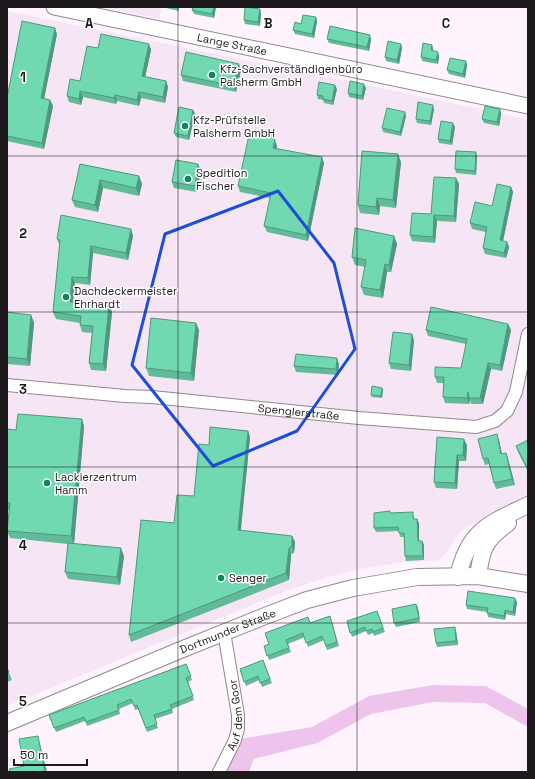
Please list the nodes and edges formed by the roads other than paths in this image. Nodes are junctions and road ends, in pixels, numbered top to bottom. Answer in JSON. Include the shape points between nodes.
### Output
{"nodes":[{"id":1,"x":54,"y":7,"type":"edge"},
{"id":2,"x":528,"y":106,"type":"edge"},
{"id":3,"x":528,"y":334,"type":"edge"},
{"id":4,"x":7,"y":385,"type":"edge"},
{"id":5,"x":528,"y":505,"type":"edge"},
{"id":6,"x":528,"y":513,"type":"edge"},
{"id":7,"x":458,"y":576,"type":"junction"},
{"id":8,"x":478,"y":576,"type":"junction"},
{"id":9,"x":528,"y":584,"type":"edge"},
{"id":10,"x":224,"y":632,"type":"junction"},
{"id":11,"x":7,"y":723,"type":"edge"},
{"id":12,"x":219,"y":772,"type":"edge"}],
"edges":[{"from":1,"to":2,"type":"street","name":"Lange Straße"},
{"from":3,"to":4,"type":"street","name":"Spenglerstraße","via":[[516,392],[507,411],[495,421],[476,427]]},
{"from":5,"to":7,"type":"main road","via":[[492,522],[476,535],[463,557]]},
{"from":6,"to":8,"type":"main road","via":[[495,533],[485,545]]},
{"from":7,"to":8,"type":"main road","name":"Dortmunder Straße"},
{"from":7,"to":10,"type":"main road","name":"Dortmunder Straße","via":[[417,577],[353,588],[308,600]]},
{"from":8,"to":9,"type":"main road","name":"Dortmunder Straße"},
{"from":10,"to":11,"type":"main road","name":"Dortmunder Straße"},
{"from":10,"to":12,"type":"street","name":"Auf dem Goor","via":[[238,729]]}]}
